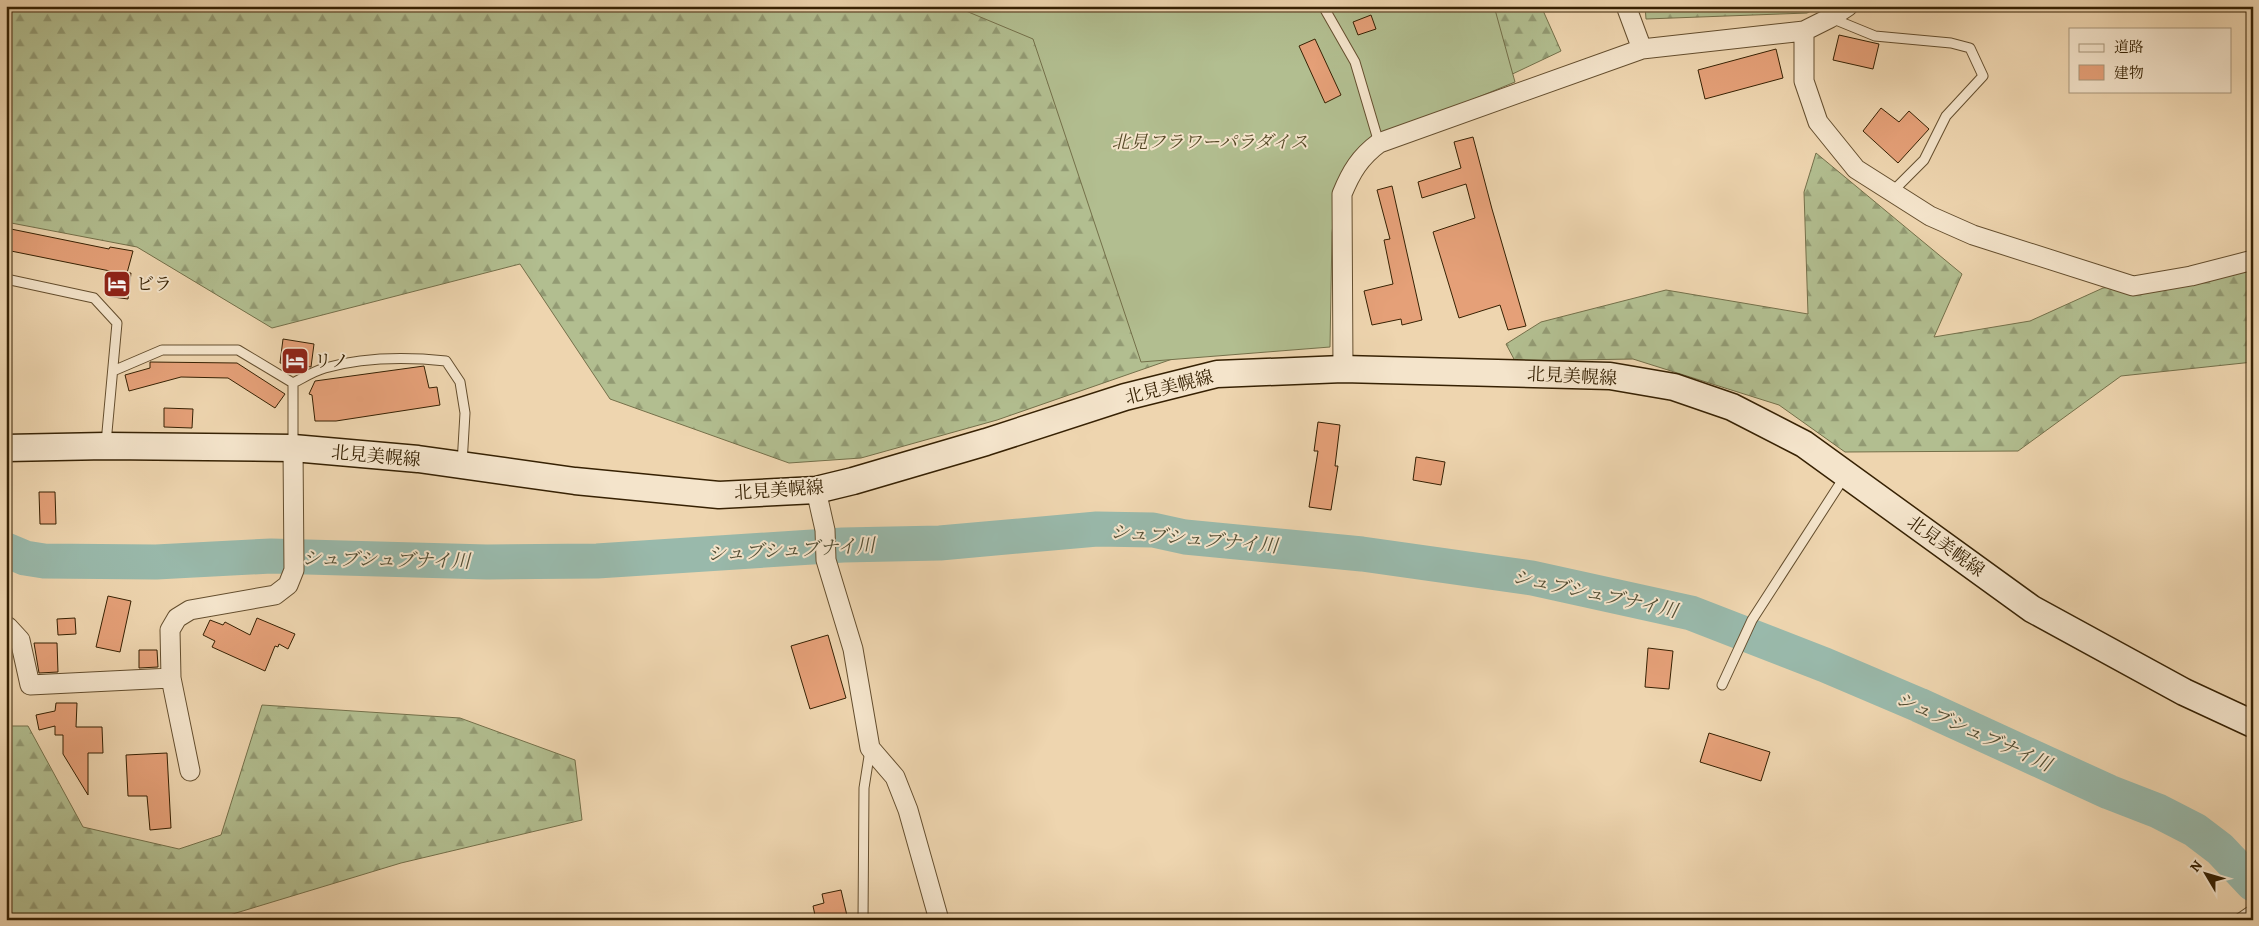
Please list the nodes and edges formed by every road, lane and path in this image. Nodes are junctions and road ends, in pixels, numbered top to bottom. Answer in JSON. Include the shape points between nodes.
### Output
{"nodes":[{"id":1,"x":1323,"y":6,"type":"edge"},
{"id":2,"x":1626,"y":6,"type":"edge"},
{"id":3,"x":1848,"y":6,"type":"edge"},
{"id":4,"x":1830,"y":18,"type":"junction"},
{"id":5,"x":1804,"y":31,"type":"junction"},
{"id":6,"x":1642,"y":50,"type":"junction"},
{"id":7,"x":1379,"y":143,"type":"junction"},
{"id":8,"x":1892,"y":192,"type":"junction"},
{"id":9,"x":2253,"y":260,"type":"edge"},
{"id":10,"x":6,"y":279,"type":"edge"},
{"id":11,"x":1343,"y":369,"type":"junction"},
{"id":12,"x":113,"y":371,"type":"junction"},
{"id":13,"x":293,"y":383,"type":"junction"},
{"id":14,"x":106,"y":446,"type":"junction"},
{"id":15,"x":6,"y":448,"type":"edge"},
{"id":16,"x":293,"y":448,"type":"junction"},
{"id":17,"x":462,"y":465,"type":"junction"},
{"id":18,"x":1847,"y":474,"type":"junction"},
{"id":19,"x":816,"y":490,"type":"junction"},
{"id":20,"x":6,"y":627,"type":"edge"},
{"id":21,"x":171,"y":678,"type":"junction"},
{"id":22,"x":1722,"y":685,"type":"dead end"},
{"id":23,"x":2253,"y":724,"type":"edge"},
{"id":24,"x":870,"y":748,"type":"junction"},
{"id":25,"x":190,"y":771,"type":"dead end"},
{"id":26,"x":2253,"y":909,"type":"edge"},
{"id":27,"x":863,"y":920,"type":"edge"},
{"id":28,"x":939,"y":920,"type":"edge"},
{"id":29,"x":2237,"y":920,"type":"edge"}],
"edges":[{"from":1,"to":7,"type":"lane","via":[[1355,62]]},
{"from":2,"to":6,"type":"street"},
{"from":3,"to":4,"type":"street"},
{"from":4,"to":5,"type":"street"},
{"from":4,"to":8,"type":"lane","via":[[1875,36],[1951,43],[1970,48],[1983,76],[1946,116],[1924,160]]},
{"from":5,"to":6,"type":"street"},
{"from":5,"to":8,"type":"street","via":[[1804,81],[1818,122],[1856,169]]},
{"from":6,"to":7,"type":"street"},
{"from":7,"to":11,"type":"street","via":[[1352,170],[1342,194]]},
{"from":8,"to":9,"type":"street","via":[[1930,216],[1973,235],[2133,286],[2191,276]]},
{"from":10,"to":12,"type":"lane","via":[[94,298],[117,323]]},
{"from":11,"to":18,"type":"main road","name":"北見美幌線","via":[[1610,376],[1674,387],[1740,411],[1804,444]]},
{"from":11,"to":19,"type":"main road","name":"北見美幌線","via":[[1217,374],[1125,397],[986,442]]},
{"from":12,"to":13,"type":"lane","via":[[162,350],[238,350]]},
{"from":12,"to":14,"type":"lane"},
{"from":13,"to":16,"type":"lane"},
{"from":13,"to":17,"type":"lane","via":[[324,368],[364,361],[408,358],[446,361],[460,382],[465,413]]},
{"from":14,"to":15,"type":"main road","name":"北見美幌線"},
{"from":14,"to":16,"type":"main road","name":"北見美幌線"},
{"from":16,"to":17,"type":"main road","name":"北見美幌線"},
{"from":16,"to":21,"type":"street","via":[[294,570],[288,585],[275,595],[190,610],[177,618],[170,630]]},
{"from":17,"to":19,"type":"main road","name":"北見美幌線","via":[[574,481],[719,494]]},
{"from":18,"to":22,"type":"lane","via":[[1752,620]]},
{"from":18,"to":23,"type":"main road","name":"北見美幌線","via":[[2032,609],[2184,692]]},
{"from":19,"to":24,"type":"street","via":[[825,530],[826,560],[854,649]]},
{"from":20,"to":21,"type":"street","via":[[20,640],[30,685]]},
{"from":21,"to":25,"type":"street"},
{"from":24,"to":27,"type":"lane","via":[[864,788]]},
{"from":24,"to":28,"type":"street","via":[[895,777],[908,810]]},
{"from":26,"to":29,"type":"lane"}]}
